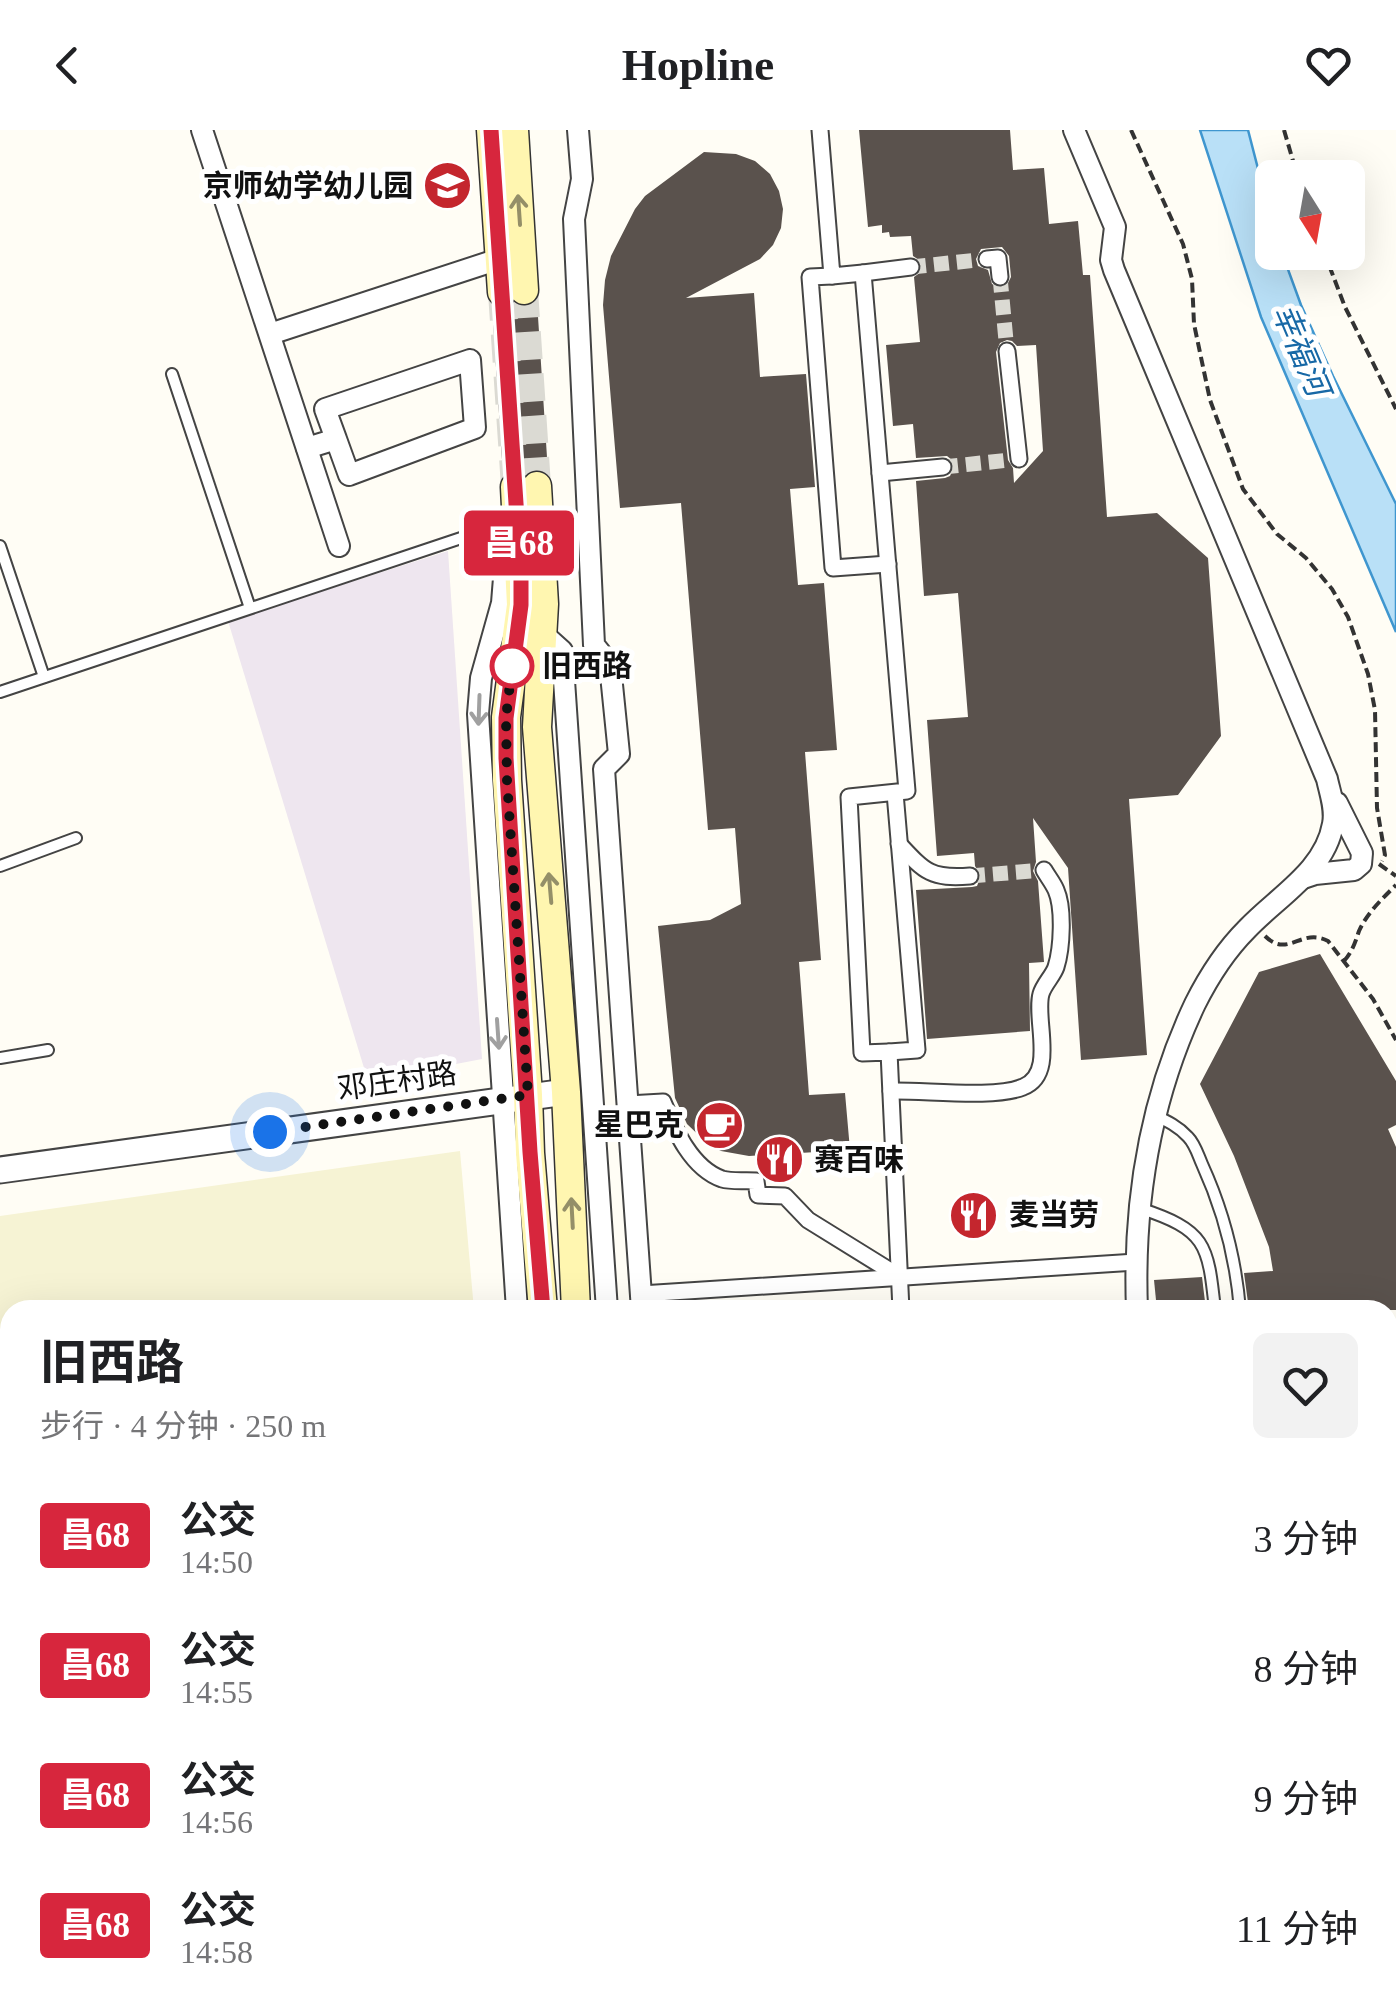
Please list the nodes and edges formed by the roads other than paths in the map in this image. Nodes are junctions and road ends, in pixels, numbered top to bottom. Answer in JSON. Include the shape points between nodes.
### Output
{"nodes":[{"id":1,"x":202,"y":130,"type":"edge"},
{"id":2,"x":491,"y":130,"type":"edge"},
{"id":3,"x":514,"y":130,"type":"edge"},
{"id":4,"x":578,"y":130,"type":"edge"},
{"id":5,"x":820,"y":130,"type":"edge"},
{"id":6,"x":1074,"y":130,"type":"edge"},
{"id":7,"x":500,"y":259,"type":"junction"},
{"id":8,"x":986,"y":259,"type":"dead end"},
{"id":9,"x":912,"y":267,"type":"tunnel mouth"},
{"id":10,"x":863,"y":272,"type":"junction"},
{"id":11,"x":832,"y":276,"type":"junction"},
{"id":12,"x":1000,"y":277,"type":"tunnel mouth"},
{"id":13,"x":270,"y":334,"type":"junction"},
{"id":14,"x":1007,"y":351,"type":"tunnel mouth"},
{"id":15,"x":172,"y":374,"type":"dead end"},
{"id":16,"x":336,"y":439,"type":"junction"},
{"id":17,"x":307,"y":448,"type":"junction"},
{"id":18,"x":1018,"y":459,"type":"dead end"},
{"id":19,"x":943,"y":467,"type":"tunnel mouth"},
{"id":20,"x":880,"y":474,"type":"junction"},
{"id":21,"x":511,"y":523,"type":"junction"},
{"id":22,"x":0,"y":546,"type":"edge"},
{"id":23,"x":339,"y":546,"type":"dead end"},
{"id":24,"x":888,"y":564,"type":"junction"},
{"id":25,"x":13,"y":584,"type":"junction"},
{"id":26,"x":0,"y":589,"type":"edge"},
{"id":27,"x":250,"y":608,"type":"junction"},
{"id":28,"x":542,"y":633,"type":"junction"},
{"id":29,"x":44,"y":677,"type":"junction"},
{"id":30,"x":0,"y":692,"type":"edge"},
{"id":31,"x":1329,"y":789,"type":"junction"},
{"id":32,"x":895,"y":792,"type":"junction"},
{"id":33,"x":76,"y":838,"type":"dead end"},
{"id":34,"x":899,"y":844,"type":"junction"},
{"id":35,"x":0,"y":866,"type":"edge"},
{"id":36,"x":1044,"y":870,"type":"dead end"},
{"id":37,"x":970,"y":876,"type":"tunnel mouth"},
{"id":38,"x":1303,"y":878,"type":"junction"},
{"id":39,"x":48,"y":1050,"type":"dead end"},
{"id":40,"x":890,"y":1052,"type":"junction"},
{"id":41,"x":0,"y":1058,"type":"edge"},
{"id":42,"x":566,"y":1092,"type":"junction"},
{"id":43,"x":891,"y":1092,"type":"junction"},
{"id":44,"x":515,"y":1097,"type":"junction"},
{"id":45,"x":628,"y":1104,"type":"junction"},
{"id":46,"x":1154,"y":1116,"type":"junction"},
{"id":47,"x":0,"y":1170,"type":"edge"},
{"id":48,"x":1140,"y":1208,"type":"junction"},
{"id":49,"x":1136,"y":1262,"type":"junction"},
{"id":50,"x":900,"y":1277,"type":"junction"},
{"id":51,"x":517,"y":1300,"type":"edge"},
{"id":52,"x":541,"y":1300,"type":"edge"},
{"id":53,"x":576,"y":1300,"type":"edge"},
{"id":54,"x":607,"y":1300,"type":"edge"},
{"id":55,"x":642,"y":1300,"type":"edge"},
{"id":56,"x":663,"y":1300,"type":"edge"},
{"id":57,"x":901,"y":1300,"type":"edge"},
{"id":58,"x":1137,"y":1300,"type":"edge"},
{"id":59,"x":1214,"y":1300,"type":"edge"},
{"id":60,"x":1239,"y":1300,"type":"edge"}],
"edges":[{"from":1,"to":13,"type":"street"},
{"from":2,"to":7,"type":"main road"},
{"from":7,"to":3,"type":"main road","one_way":true,"via":[[513,291]]},
{"from":4,"to":45,"type":"street","via":[[582,179],[574,219],[592,607],[594,645],[610,665],[619,754],[604,769]]},
{"from":5,"to":11,"type":"street"},
{"from":6,"to":31,"type":"street","via":[[1116,227],[1114,270]]},
{"from":7,"to":13,"type":"street"},
{"from":8,"to":12,"type":"street","via":[[998,258]]},
{"from":9,"to":10,"type":"street"},
{"from":10,"to":11,"type":"street"},
{"from":10,"to":20,"type":"street"},
{"from":11,"to":24,"type":"street","via":[[810,277],[833,568]]},
{"from":13,"to":17,"type":"street"},
{"from":14,"to":18,"type":"street"},
{"from":15,"to":27,"type":"lane"},
{"from":16,"to":16,"type":"street","via":[[349,475],[475,428],[470,360],[325,410]]},
{"from":16,"to":17,"type":"street"},
{"from":17,"to":23,"type":"street"},
{"from":19,"to":20,"type":"street"},
{"from":20,"to":24,"type":"street"},
{"from":21,"to":27,"type":"lane"},
{"from":21,"to":28,"type":"main road","via":[[526,487],[544,604]]},
{"from":21,"to":44,"type":"main road","one_way":true,"via":[[521,605],[506,718]]},
{"from":22,"to":25,"type":"lane"},
{"from":24,"to":32,"type":"street","via":[[907,792]]},
{"from":25,"to":26,"type":"lane"},
{"from":25,"to":29,"type":"lane"},
{"from":27,"to":29,"type":"lane"},
{"from":42,"to":28,"type":"main road","one_way":true,"via":[[537,726]]},
{"from":28,"to":54,"type":"street","via":[[562,651]]},
{"from":29,"to":30,"type":"lane"},
{"from":31,"to":38,"type":"street","via":[[1334,822]]},
{"from":31,"to":38,"type":"street","via":[[1362,853],[1361,864]]},
{"from":32,"to":34,"type":"street"},
{"from":32,"to":40,"type":"street","via":[[849,797],[862,1053]]},
{"from":33,"to":35,"type":"lane"},
{"from":34,"to":37,"type":"street","via":[[930,874]]},
{"from":34,"to":40,"type":"street","via":[[917,1050]]},
{"from":36,"to":43,"type":"street","via":[[1060,901],[1060,950],[1041,994],[1037,1076],[1025,1087],[983,1093]]},
{"from":38,"to":46,"type":"street","via":[[1213,968]]},
{"from":39,"to":41,"type":"lane"},
{"from":40,"to":43,"type":"street"},
{"from":42,"to":44,"type":"street","name":"邓庄村路"},
{"from":53,"to":42,"type":"main road","one_way":true},
{"from":43,"to":50,"type":"street"},
{"from":44,"to":47,"type":"street","name":"邓庄村路"},
{"from":44,"to":51,"type":"street"},
{"from":44,"to":52,"type":"main road","via":[[530,1152]]},
{"from":45,"to":50,"type":"street","via":[[663,1102],[696,1161],[723,1179],[756,1181],[758,1195],[785,1196],[808,1220]]},
{"from":45,"to":55,"type":"street"},
{"from":46,"to":48,"type":"street"},
{"from":46,"to":60,"type":"lane","via":[[1191,1140],[1206,1172],[1230,1244]]},
{"from":48,"to":49,"type":"street"},
{"from":48,"to":59,"type":"lane","via":[[1197,1235]]},
{"from":49,"to":50,"type":"street"},
{"from":49,"to":58,"type":"street"},
{"from":50,"to":56,"type":"street"},
{"from":50,"to":57,"type":"street"}]}
